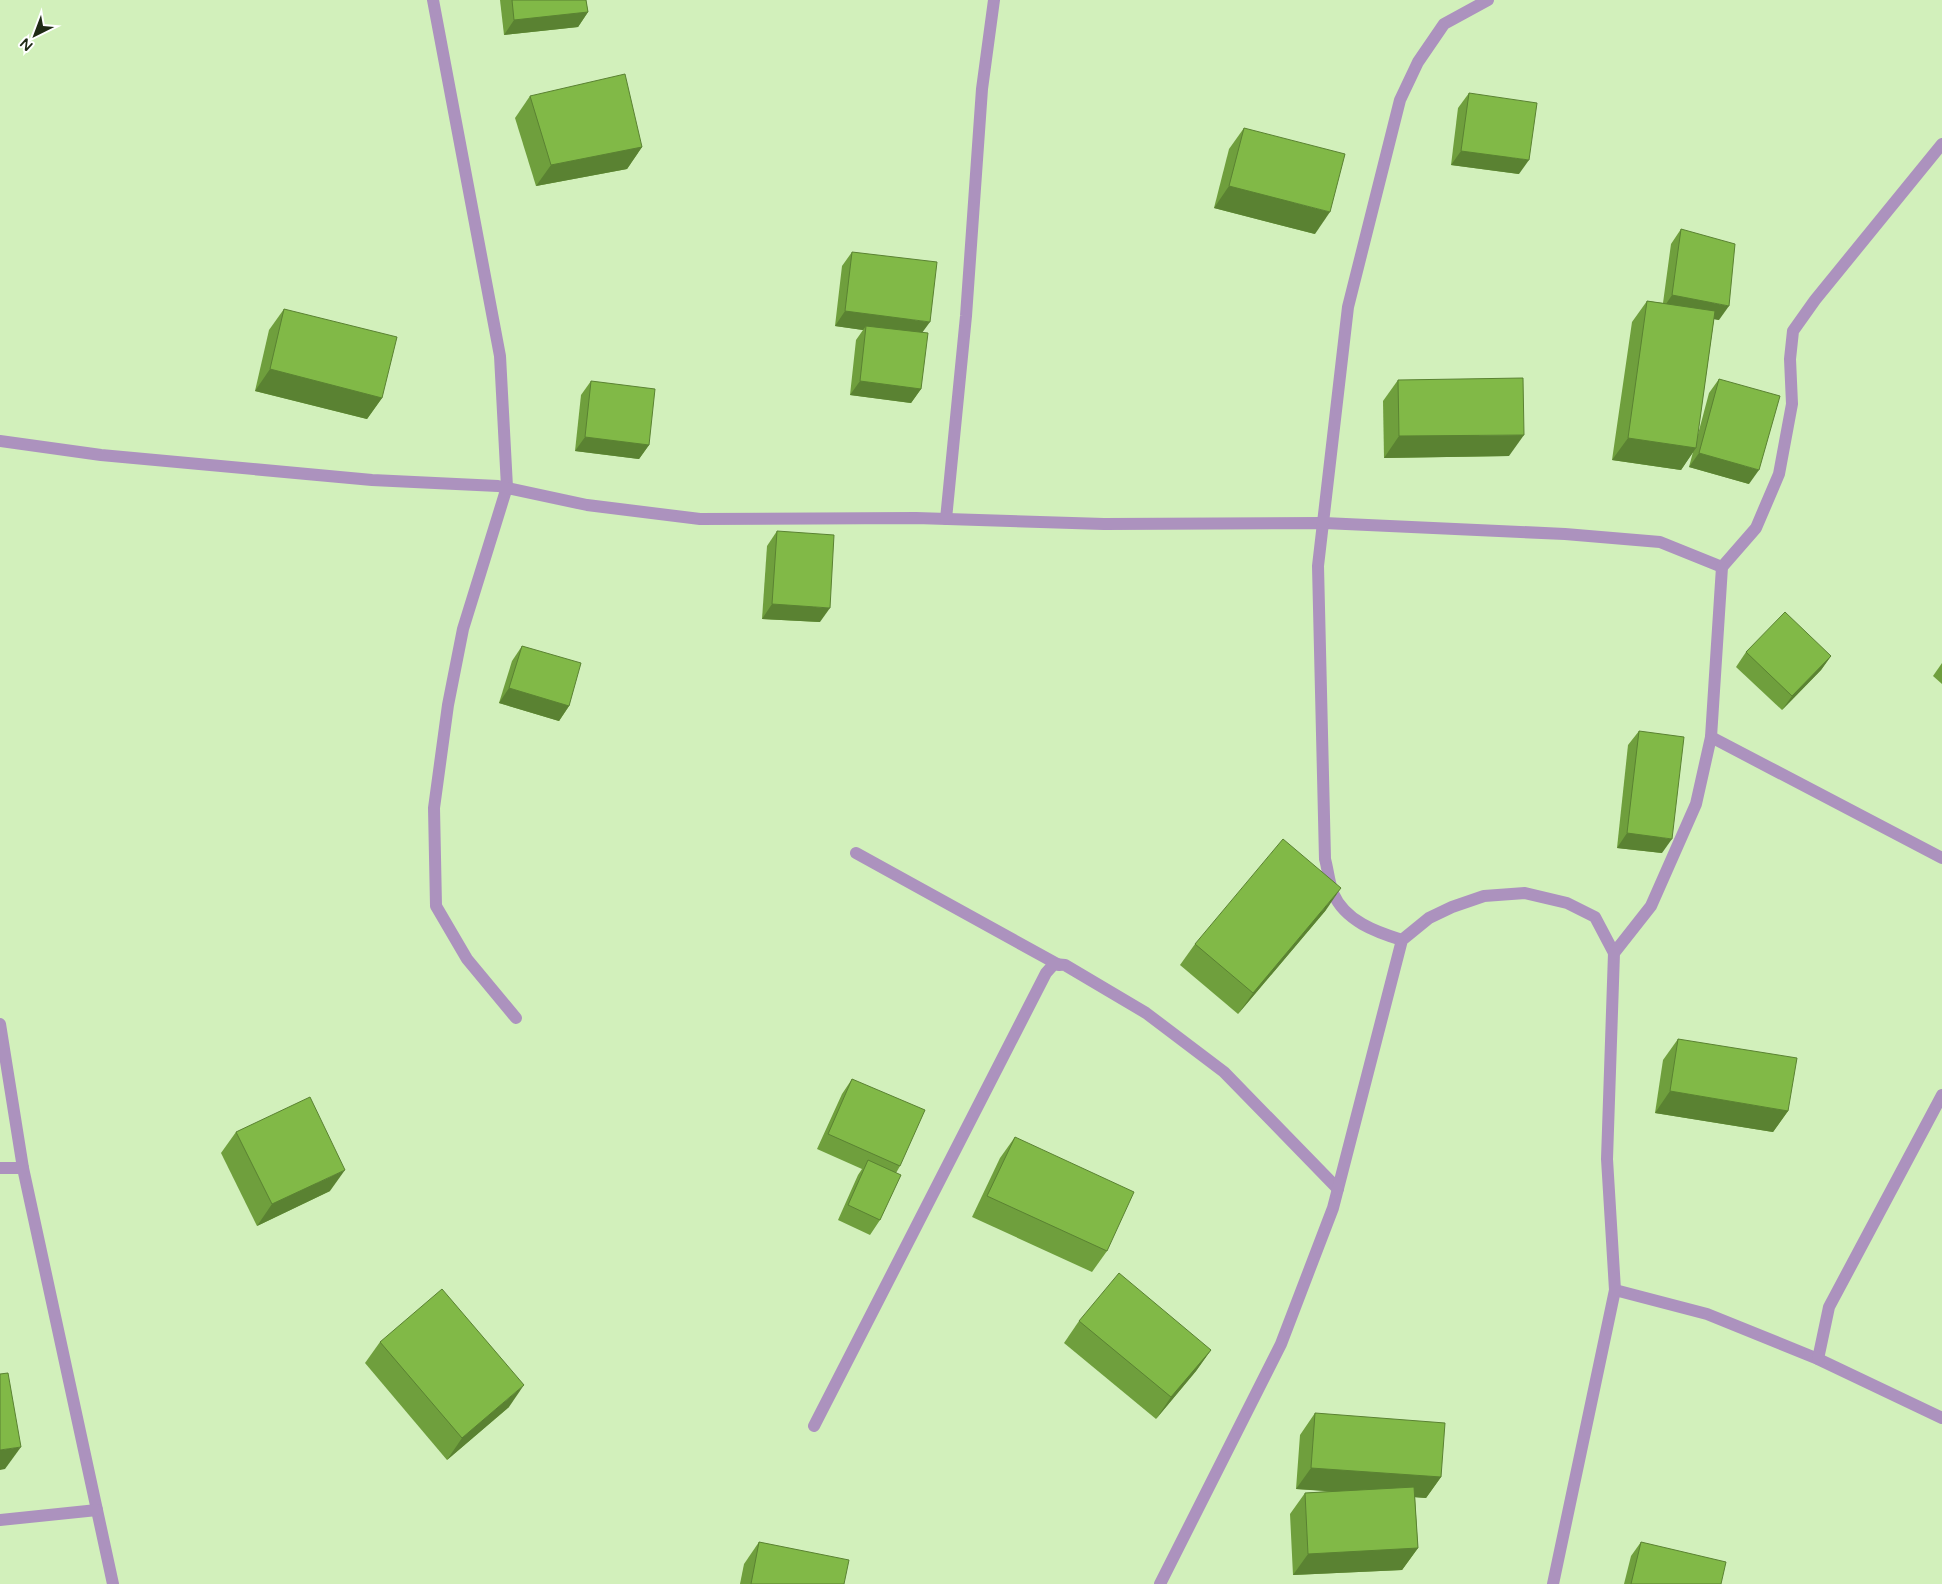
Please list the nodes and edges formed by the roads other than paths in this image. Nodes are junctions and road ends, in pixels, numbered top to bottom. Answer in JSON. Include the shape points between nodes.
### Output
{"nodes":[{"id":1,"x":433,"y":0,"type":"edge"},
{"id":2,"x":994,"y":0,"type":"edge"},
{"id":3,"x":1488,"y":0,"type":"edge"},
{"id":4,"x":1942,"y":144,"type":"edge"},
{"id":5,"x":0,"y":441,"type":"edge"},
{"id":6,"x":507,"y":488,"type":"junction"},
{"id":7,"x":946,"y":519,"type":"junction"},
{"id":8,"x":1324,"y":524,"type":"junction"},
{"id":9,"x":1722,"y":568,"type":"junction"},
{"id":10,"x":1711,"y":737,"type":"junction"},
{"id":11,"x":856,"y":853,"type":"dead end"},
{"id":12,"x":1942,"y":858,"type":"edge"},
{"id":13,"x":1402,"y":940,"type":"junction"},
{"id":14,"x":1614,"y":953,"type":"junction"},
{"id":15,"x":1059,"y":965,"type":"junction"},
{"id":16,"x":516,"y":1018,"type":"dead end"},
{"id":17,"x":0,"y":1024,"type":"edge"},
{"id":18,"x":1942,"y":1095,"type":"edge"},
{"id":19,"x":0,"y":1168,"type":"edge"},
{"id":20,"x":24,"y":1168,"type":"junction"},
{"id":21,"x":1338,"y":1189,"type":"junction"},
{"id":22,"x":1616,"y":1290,"type":"junction"},
{"id":23,"x":1818,"y":1360,"type":"junction"},
{"id":24,"x":1942,"y":1418,"type":"edge"},
{"id":25,"x":814,"y":1426,"type":"dead end"},
{"id":26,"x":97,"y":1510,"type":"junction"},
{"id":27,"x":0,"y":1520,"type":"edge"},
{"id":28,"x":113,"y":1584,"type":"edge"},
{"id":29,"x":1160,"y":1584,"type":"edge"},
{"id":30,"x":1553,"y":1584,"type":"edge"}],
"edges":[{"from":1,"to":6,"type":"street","via":[[500,356]]},
{"from":2,"to":7,"type":"street","via":[[982,89],[966,316]]},
{"from":3,"to":8,"type":"street","via":[[1444,24],[1418,62],[1400,100],[1348,307]]},
{"from":4,"to":9,"type":"street","via":[[1815,300],[1794,331],[1790,359],[1792,404],[1779,474],[1756,528]]},
{"from":5,"to":6,"type":"street","via":[[101,455],[353,478]]},
{"from":6,"to":7,"type":"street","via":[[587,505],[700,518]]},
{"from":6,"to":16,"type":"street","via":[[464,629],[448,705],[434,808],[434,867],[436,906],[467,959]]},
{"from":7,"to":8,"type":"street","via":[[1104,524]]},
{"from":8,"to":9,"type":"street","via":[[1566,534],[1660,542]]},
{"from":8,"to":13,"type":"street","via":[[1318,566],[1325,859],[1334,894],[1349,914],[1370,930]]},
{"from":9,"to":10,"type":"street"},
{"from":10,"to":12,"type":"street"},
{"from":10,"to":14,"type":"street","via":[[1696,804],[1652,906]]},
{"from":11,"to":15,"type":"street"},
{"from":13,"to":14,"type":"street","via":[[1429,918],[1452,907],[1484,896],[1525,893],[1567,903],[1595,917]]},
{"from":13,"to":21,"type":"street"},
{"from":14,"to":22,"type":"street","via":[[1607,1159]]},
{"from":15,"to":21,"type":"street","via":[[1078,972],[1146,1012],[1224,1072]]},
{"from":15,"to":25,"type":"street","via":[[1054,964],[1046,973]]},
{"from":17,"to":20,"type":"street"},
{"from":18,"to":23,"type":"street","via":[[1828,1307]]},
{"from":19,"to":20,"type":"street"},
{"from":20,"to":26,"type":"street"},
{"from":21,"to":29,"type":"street","via":[[1281,1344]]},
{"from":22,"to":23,"type":"street","via":[[1707,1314]]},
{"from":22,"to":30,"type":"street"},
{"from":23,"to":24,"type":"street"},
{"from":26,"to":27,"type":"street"},
{"from":26,"to":28,"type":"street"}]}
